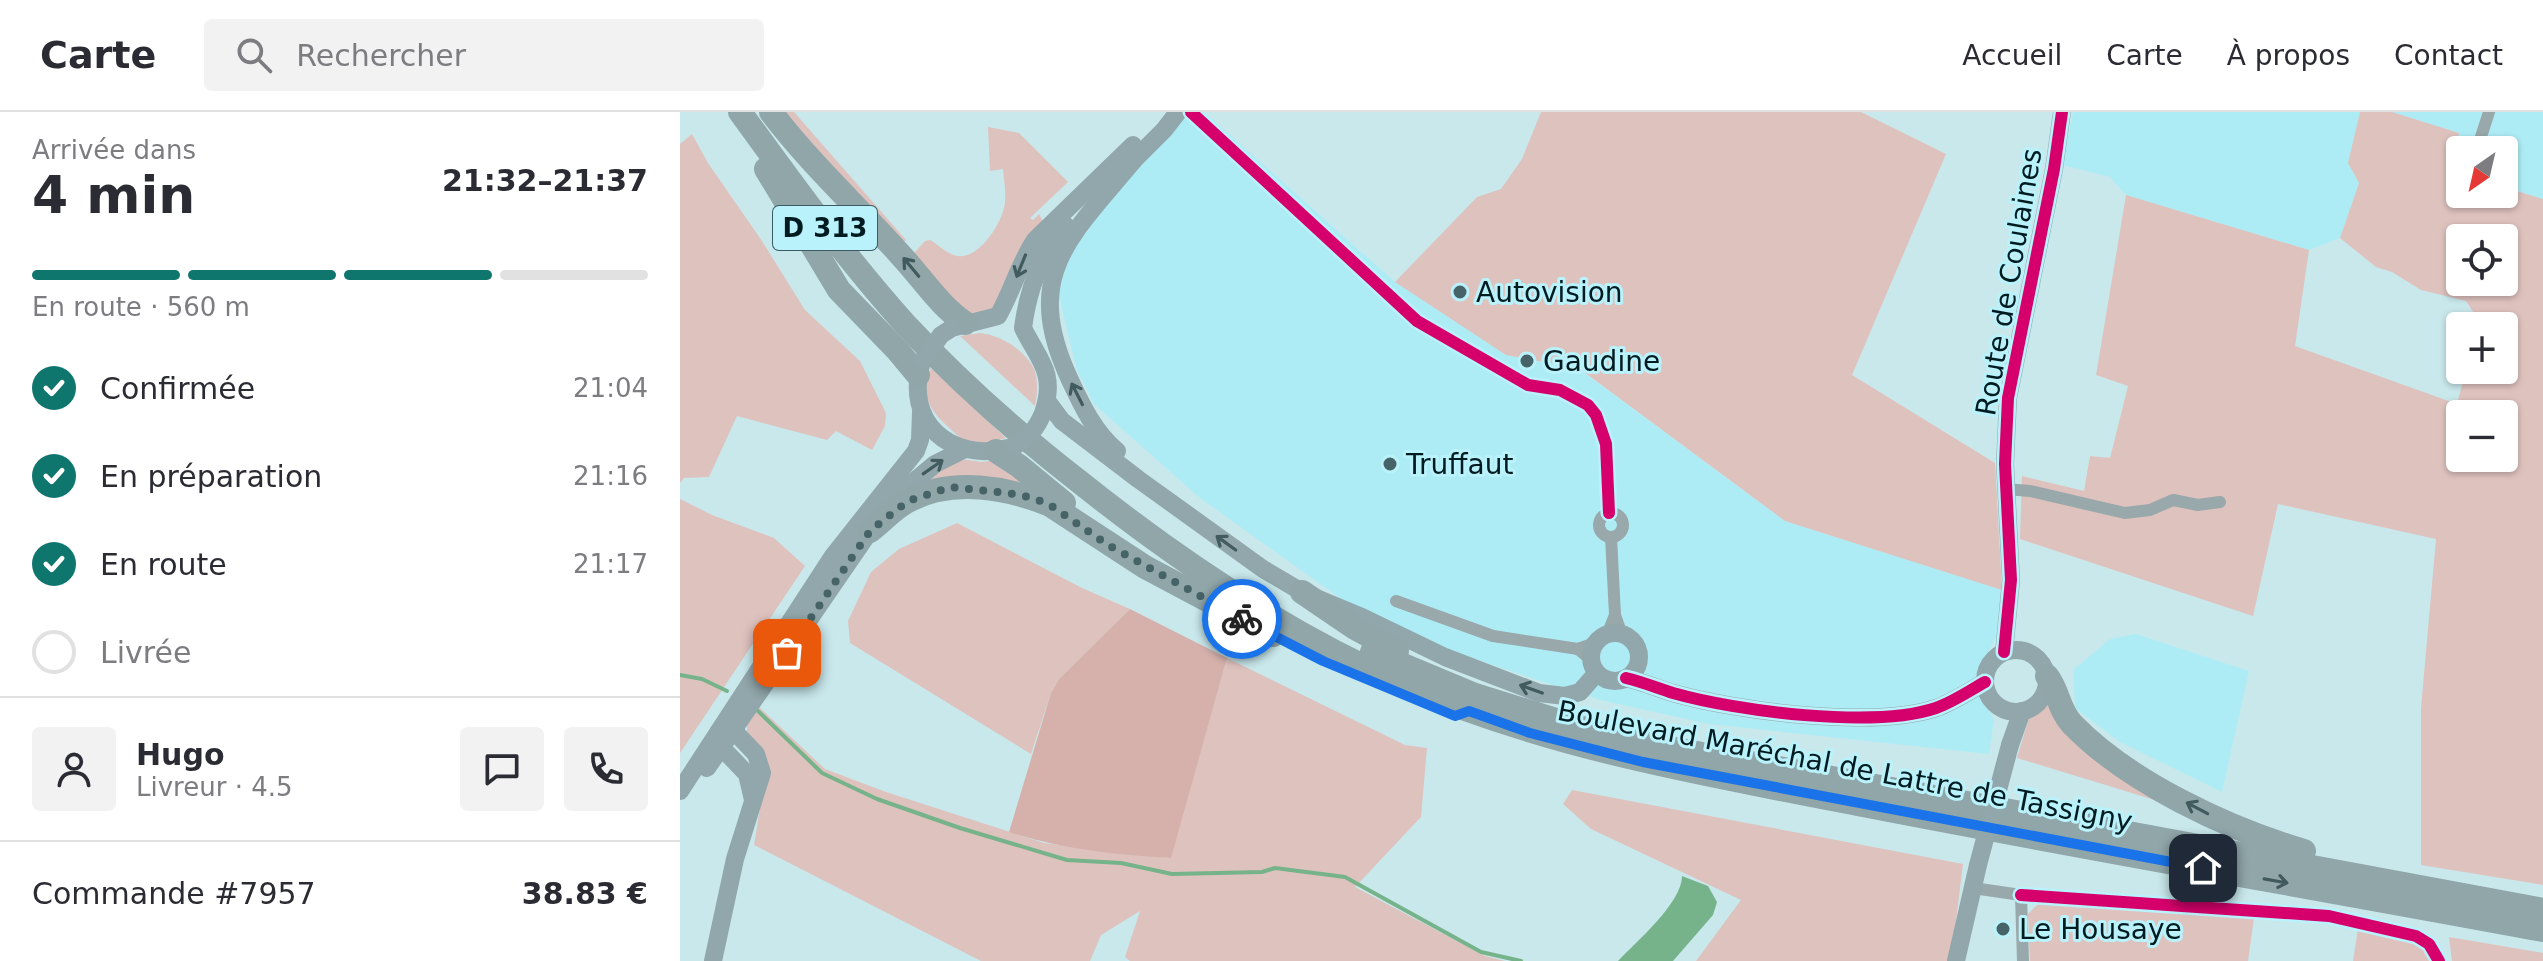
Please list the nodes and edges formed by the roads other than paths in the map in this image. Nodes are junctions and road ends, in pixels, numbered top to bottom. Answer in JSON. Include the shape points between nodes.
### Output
{"nodes":[{"id":1,"x":727,"y":112,"type":"edge"},
{"id":2,"x":740,"y":112,"type":"edge"},
{"id":3,"x":759,"y":112,"type":"edge"},
{"id":4,"x":771,"y":112,"type":"edge"},
{"id":5,"x":1175,"y":112,"type":"edge"},
{"id":6,"x":1191,"y":112,"type":"edge"},
{"id":7,"x":2062,"y":112,"type":"edge"},
{"id":8,"x":2489,"y":112,"type":"edge"},
{"id":9,"x":2481,"y":136,"type":"edge"},
{"id":10,"x":1134,"y":160,"type":"junction"},
{"id":11,"x":967,"y":324,"type":"junction"},
{"id":12,"x":1029,"y":340,"type":"junction"},
{"id":13,"x":920,"y":367,"type":"junction"},
{"id":14,"x":1045,"y":407,"type":"junction"},
{"id":15,"x":921,"y":412,"type":"junction"},
{"id":16,"x":1005,"y":449,"type":"junction"},
{"id":17,"x":963,"y":450,"type":"junction"},
{"id":18,"x":1138,"y":479,"type":"junction"},
{"id":19,"x":2006,"y":489,"type":"junction"},
{"id":20,"x":2220,"y":502,"type":"dead end"},
{"id":21,"x":870,"y":531,"type":"junction"},
{"id":22,"x":1126,"y":555,"type":"junction"},
{"id":23,"x":1302,"y":592,"type":"junction"},
{"id":24,"x":1396,"y":601,"type":"dead end"},
{"id":25,"x":1598,"y":649,"type":"junction"},
{"id":26,"x":2013,"y":651,"type":"junction"},
{"id":27,"x":1632,"y":671,"type":"junction"},
{"id":28,"x":2047,"y":676,"type":"junction"},
{"id":29,"x":1985,"y":682,"type":"junction"},
{"id":30,"x":1956,"y":699,"type":"junction"},
{"id":31,"x":1472,"y":703,"type":"junction"},
{"id":32,"x":2007,"y":707,"type":"junction"},
{"id":33,"x":725,"y":737,"type":"junction"},
{"id":34,"x":680,"y":792,"type":"edge"},
{"id":35,"x":1973,"y":888,"type":"junction"},
{"id":36,"x":2021,"y":895,"type":"junction"},
{"id":37,"x":2512,"y":904,"type":"junction"},
{"id":38,"x":2543,"y":910,"type":"edge"},
{"id":39,"x":2543,"y":930,"type":"edge"},
{"id":40,"x":713,"y":961,"type":"edge"},
{"id":41,"x":1956,"y":961,"type":"edge"},
{"id":42,"x":2023,"y":961,"type":"edge"},
{"id":43,"x":2439,"y":961,"type":"edge"}],
"edges":[{"from":1,"to":13,"type":"highway","via":[[839,290]]},
{"from":2,"to":31,"type":"highway","number":"D 313","via":[[847,256],[907,326],[1049,458],[1174,553],[1277,620],[1399,683]]},
{"from":3,"to":31,"type":"highway","number":"D 313","via":[[846,230],[916,312],[1058,445],[1146,513],[1284,606]]},
{"from":11,"to":4,"type":"highway","one_way":true,"via":[[953,315]]},
{"from":5,"to":10,"type":"main road"},
{"from":5,"to":11,"type":"main road","one_way":true,"via":[[1047,225],[1024,256],[998,316]]},
{"from":6,"to":25,"type":"street","via":[[1417,321],[1528,385],[1560,390],[1596,415],[1606,444],[1609,513],[1599,524],[1611,537],[1615,615]]},
{"from":7,"to":19,"type":"main road","name":"Route de Coulaines","via":[[2008,398]]},
{"from":8,"to":9,"type":"street"},
{"from":10,"to":12,"type":"main road","via":[[1053,240],[1025,314],[1023,328]]},
{"from":18,"to":10,"type":"main road","one_way":true,"via":[[1092,423],[1078,397],[1056,346],[1049,299],[1063,249]]},
{"from":11,"to":12,"type":"main road","via":[[1004,324]]},
{"from":11,"to":13,"type":"main road","bridge":true,"via":[[935,342]]},
{"from":12,"to":14,"type":"main road","via":[[1047,374]]},
{"from":13,"to":15,"type":"main road"},
{"from":14,"to":16,"type":"main road","bridge":true,"via":[[1026,439]]},
{"from":14,"to":18,"type":"main road"},
{"from":15,"to":17,"type":"main road","via":[[942,438]]},
{"from":15,"to":33,"type":"main road","via":[[916,451],[833,556]]},
{"from":16,"to":17,"type":"main road"},
{"from":16,"to":22,"type":"highway"},
{"from":21,"to":17,"type":"main road","one_way":true,"via":[[910,485]]},
{"from":23,"to":18,"type":"main road","one_way":true},
{"from":19,"to":20,"type":"street","via":[[2125,513],[2173,500]]},
{"from":19,"to":26,"type":"main road","name":"Route de Coulaines"},
{"from":21,"to":22,"type":"highway","via":[[908,501],[951,487],[972,487],[1041,502]]},
{"from":21,"to":33,"type":"main road"},
{"from":22,"to":31,"type":"highway","via":[[1323,661],[1455,716]]},
{"from":25,"to":23,"type":"main road","one_way":true,"via":[[1595,675],[1580,692],[1553,696],[1445,657]]},
{"from":23,"to":31,"type":"highway"},
{"from":24,"to":25,"type":"street","via":[[1493,636]]},
{"from":25,"to":27,"type":"main road","via":[[1611,681]]},
{"from":25,"to":27,"type":"main road","via":[[1636,648]]},
{"from":26,"to":28,"type":"main road","via":[[2036,657]]},
{"from":26,"to":29,"type":"main road","name":"Route de Coulaines","via":[[1988,666]]},
{"from":27,"to":30,"type":"main road","via":[[1647,683],[1706,700],[1846,717],[1916,713]]},
{"from":28,"to":32,"type":"main road","via":[[2042,699],[2033,707]]},
{"from":37,"to":28,"type":"highway","one_way":true,"via":[[2322,857],[2233,827],[2097,746],[2062,712],[2057,688]]},
{"from":29,"to":30,"type":"main road"},
{"from":29,"to":32,"type":"main road"},
{"from":30,"to":32,"type":"main road"},
{"from":31,"to":37,"type":"highway","name":"Boulevard Maréchal de Lattre de Tassigny","number":"D 313","via":[[1611,737]]},
{"from":31,"to":39,"type":"highway","name":"Boulevard Maréchal de Lattre de Tassigny","number":"D 313","one_way":true,"via":[[1530,733],[1623,757]]},
{"from":32,"to":35,"type":"main road","bridge":true,"via":[[2010,745]]},
{"from":33,"to":34,"type":"main road"},
{"from":33,"to":40,"type":"main road","via":[[756,754],[760,781],[735,859]]},
{"from":35,"to":36,"type":"street"},
{"from":35,"to":41,"type":"main road"},
{"from":36,"to":42,"type":"street"},
{"from":36,"to":43,"type":"street","via":[[2329,916],[2416,936],[2429,944]]},
{"from":37,"to":38,"type":"highway","name":"Boulevard Maréchal de Lattre de Tassigny","number":"D 313"}]}
